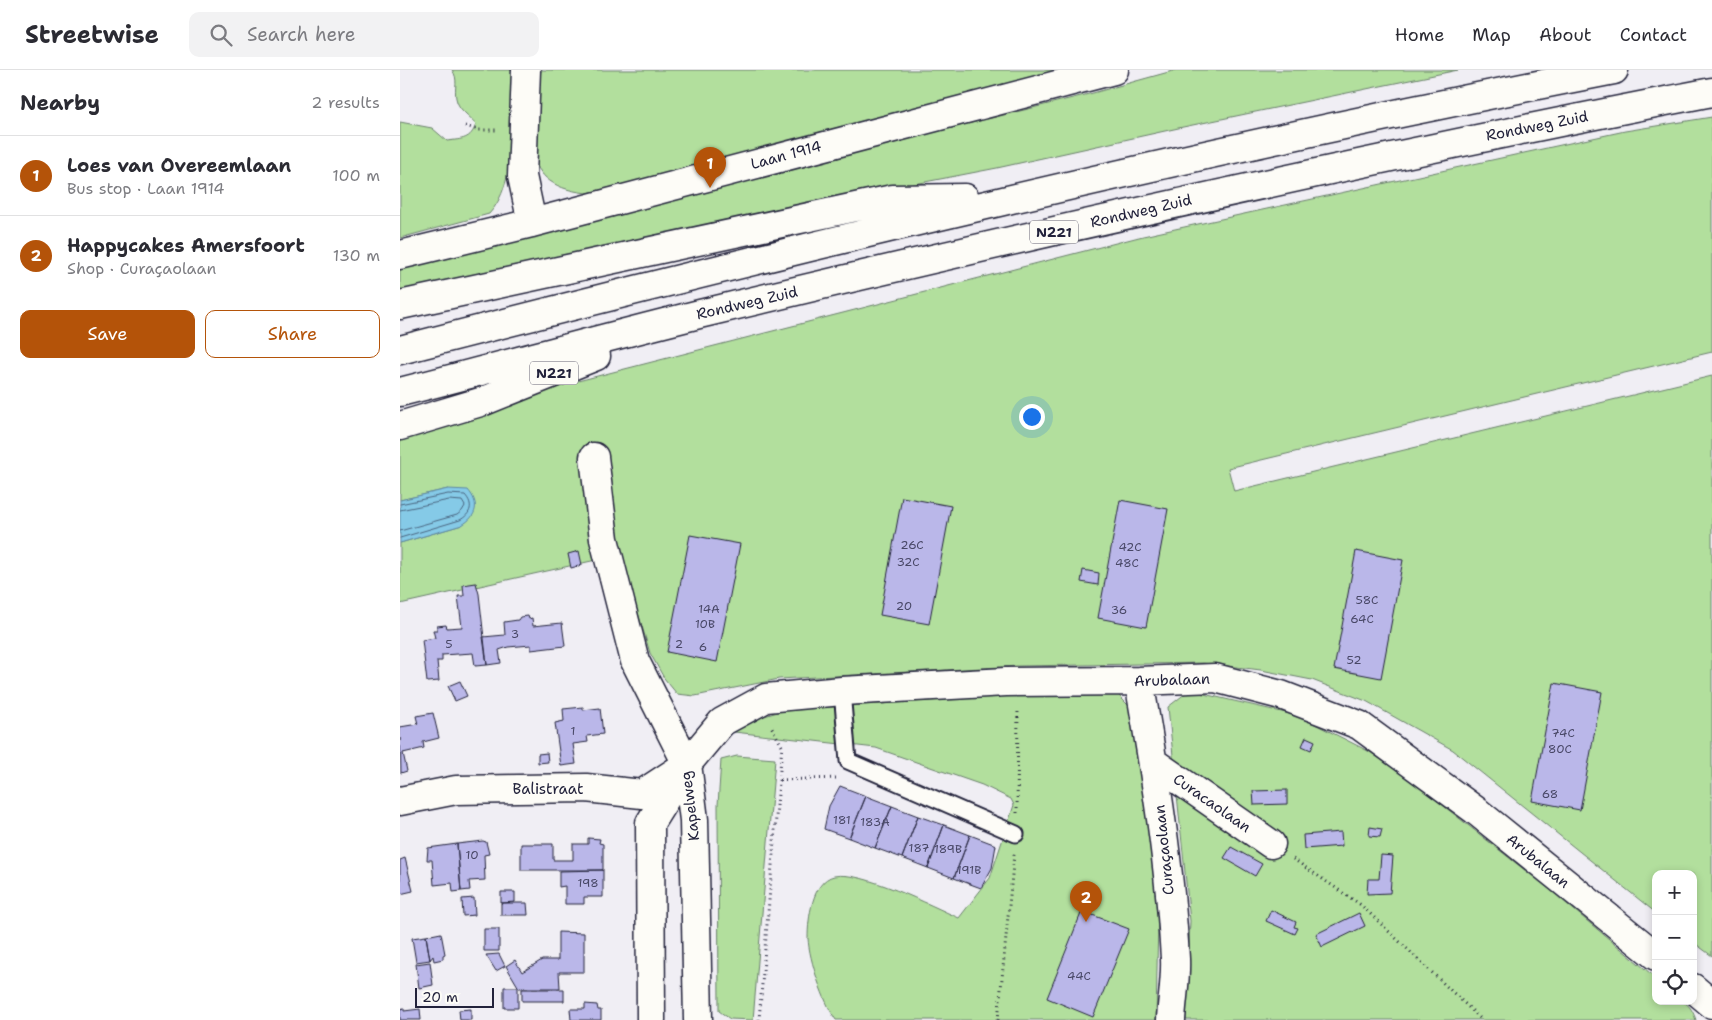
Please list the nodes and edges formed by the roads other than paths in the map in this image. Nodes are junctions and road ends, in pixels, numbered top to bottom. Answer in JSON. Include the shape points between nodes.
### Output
{"nodes":[{"id":1,"x":526,"y":70,"type":"edge"},
{"id":2,"x":1114,"y":70,"type":"edge"},
{"id":3,"x":1614,"y":70,"type":"edge"},
{"id":4,"x":1712,"y":92,"type":"edge"},
{"id":5,"x":1024,"y":196,"type":"junction"},
{"id":6,"x":532,"y":223,"type":"junction"},
{"id":7,"x":400,"y":254,"type":"edge"},
{"id":8,"x":400,"y":305,"type":"edge"},
{"id":9,"x":706,"y":313,"type":"junction"},
{"id":10,"x":400,"y":350,"type":"edge"},
{"id":11,"x":400,"y":392,"type":"edge"},
{"id":12,"x":400,"y":426,"type":"edge"},
{"id":13,"x":594,"y":457,"type":"dead end"},
{"id":14,"x":1139,"y":681,"type":"junction"},
{"id":15,"x":842,"y":691,"type":"junction"},
{"id":16,"x":1154,"y":762,"type":"junction"},
{"id":17,"x":687,"y":764,"type":"junction"},
{"id":18,"x":400,"y":801,"type":"edge"},
{"id":19,"x":1016,"y":834,"type":"dead end"},
{"id":20,"x":1271,"y":844,"type":"road end"},
{"id":21,"x":1652,"y":953,"type":"edge"},
{"id":22,"x":1697,"y":991,"type":"edge"},
{"id":23,"x":1712,"y":1004,"type":"edge"},
{"id":24,"x":650,"y":1020,"type":"edge"},
{"id":25,"x":698,"y":1020,"type":"edge"},
{"id":26,"x":1171,"y":1020,"type":"edge"}],
"edges":[{"from":1,"to":6,"type":"street","via":[[522,176]]},
{"from":2,"to":6,"type":"street","name":"Laan 1914"},
{"from":3,"to":5,"type":"street","via":[[1253,144]]},
{"from":4,"to":9,"type":"street","name":"Rondweg Zuid","number":"N221","via":[[1261,183]]},
{"from":5,"to":8,"type":"street","via":[[893,200]]},
{"from":5,"to":10,"type":"street"},
{"from":6,"to":7,"type":"street","name":"Laan 1914"},
{"from":9,"to":11,"type":"street","name":"Rondweg Zuid","number":"N221"},
{"from":9,"to":12,"type":"street","number":"N221","via":[[484,401]]},
{"from":13,"to":17,"type":"street","via":[[604,539],[635,661]]},
{"from":14,"to":15,"type":"street","name":"Arubalaan","via":[[1006,682]]},
{"from":14,"to":16,"type":"street","name":"Curaçaolaan"},
{"from":14,"to":21,"type":"street","name":"Arubalaan","via":[[1215,678],[1280,695],[1359,725],[1475,810]]},
{"from":15,"to":17,"type":"street","name":"Arubalaan","via":[[774,697],[759,702],[722,722]]},
{"from":15,"to":19,"type":"lane","via":[[848,761]]},
{"from":16,"to":20,"type":"street","name":"Curacaolaan"},
{"from":16,"to":26,"type":"street","name":"Curaçaolaan","via":[[1175,961]]},
{"from":17,"to":18,"type":"street","name":"Balistraat","via":[[642,794],[586,788],[456,790]]},
{"from":17,"to":24,"type":"street","name":"Kapelweg","via":[[650,823]]},
{"from":17,"to":25,"type":"street","name":"Kapelweg","via":[[694,829]]},
{"from":22,"to":23,"type":"street"}]}
